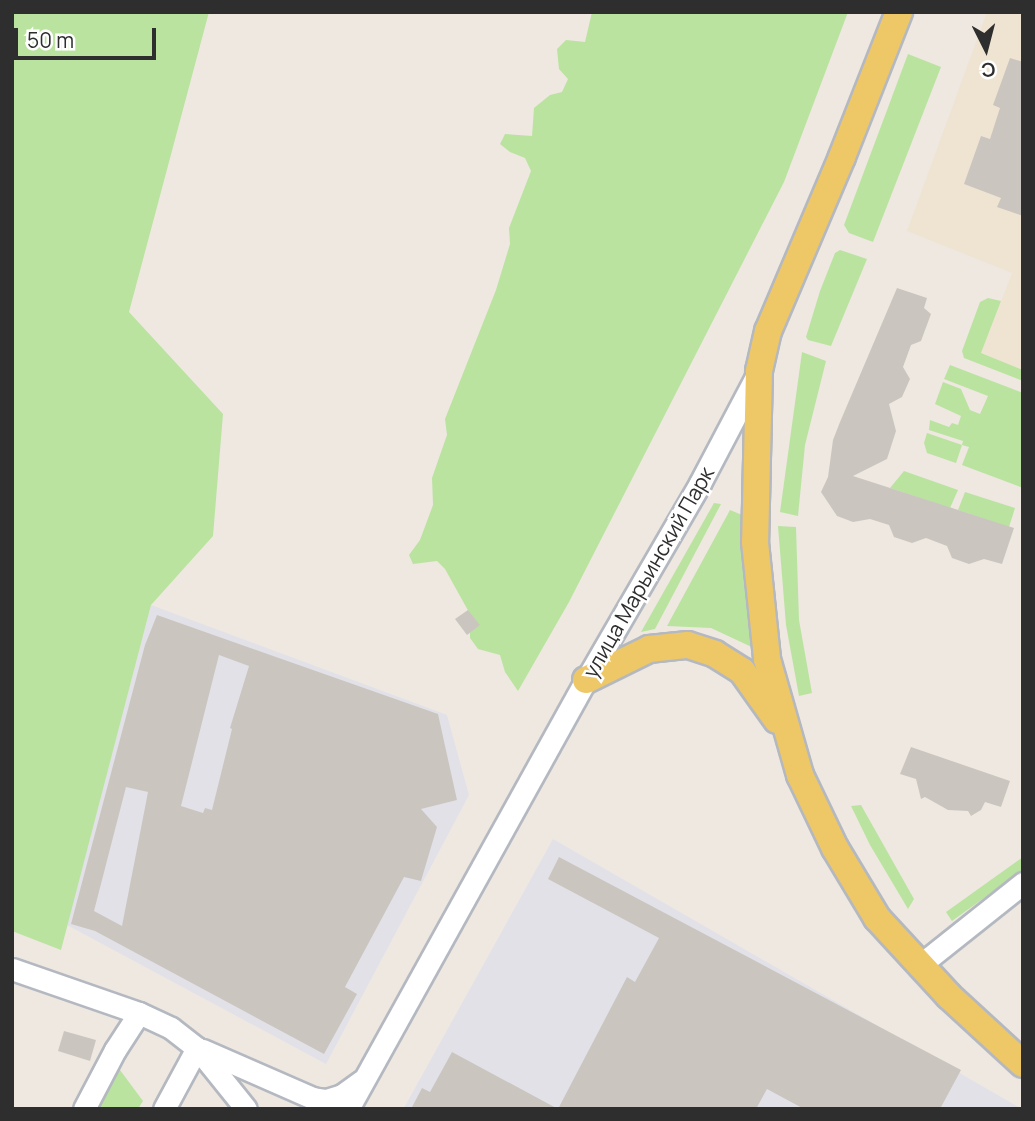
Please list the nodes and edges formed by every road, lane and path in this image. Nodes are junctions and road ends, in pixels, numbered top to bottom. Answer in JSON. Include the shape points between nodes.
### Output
{"nodes":[{"id":1,"x":899,"y":12,"type":"edge"},
{"id":2,"x":759,"y":371,"type":"junction"},
{"id":3,"x":586,"y":680,"type":"junction"},
{"id":4,"x":789,"y":739,"type":"junction"},
{"id":5,"x":1023,"y":883,"type":"edge"},
{"id":6,"x":920,"y":965,"type":"junction"},
{"id":7,"x":12,"y":969,"type":"edge"},
{"id":8,"x":139,"y":1013,"type":"junction"},
{"id":9,"x":197,"y":1048,"type":"junction"},
{"id":10,"x":1023,"y":1064,"type":"edge"},
{"id":11,"x":365,"y":1078,"type":"junction"},
{"id":12,"x":84,"y":1109,"type":"edge"},
{"id":13,"x":163,"y":1109,"type":"edge"},
{"id":14,"x":246,"y":1109,"type":"edge"},
{"id":15,"x":348,"y":1109,"type":"edge"}],
"edges":[{"from":1,"to":2,"type":"main road","name":"улица Марьинский Парк","via":[[768,331]]},
{"from":2,"to":3,"type":"street","name":"улица Марьинский Парк","via":[[700,484]]},
{"from":2,"to":4,"type":"main road","via":[[755,542],[767,659]]},
{"from":3,"to":4,"type":"main road","via":[[649,649],[688,645],[715,654],[742,671]]},
{"from":3,"to":11,"type":"street","name":"улица Марьинский Парк"},
{"from":4,"to":6,"type":"main road","via":[[800,775],[835,848],[877,918]]},
{"from":5,"to":6,"type":"street"},
{"from":6,"to":10,"type":"main road"},
{"from":7,"to":8,"type":"street"},
{"from":8,"to":9,"type":"street","via":[[172,1028]]},
{"from":8,"to":12,"type":"street"},
{"from":9,"to":11,"type":"street","via":[[313,1098],[342,1095]]},
{"from":9,"to":13,"type":"street"},
{"from":9,"to":14,"type":"street"},
{"from":11,"to":15,"type":"street","name":"улица Марьинский Парк"}]}
